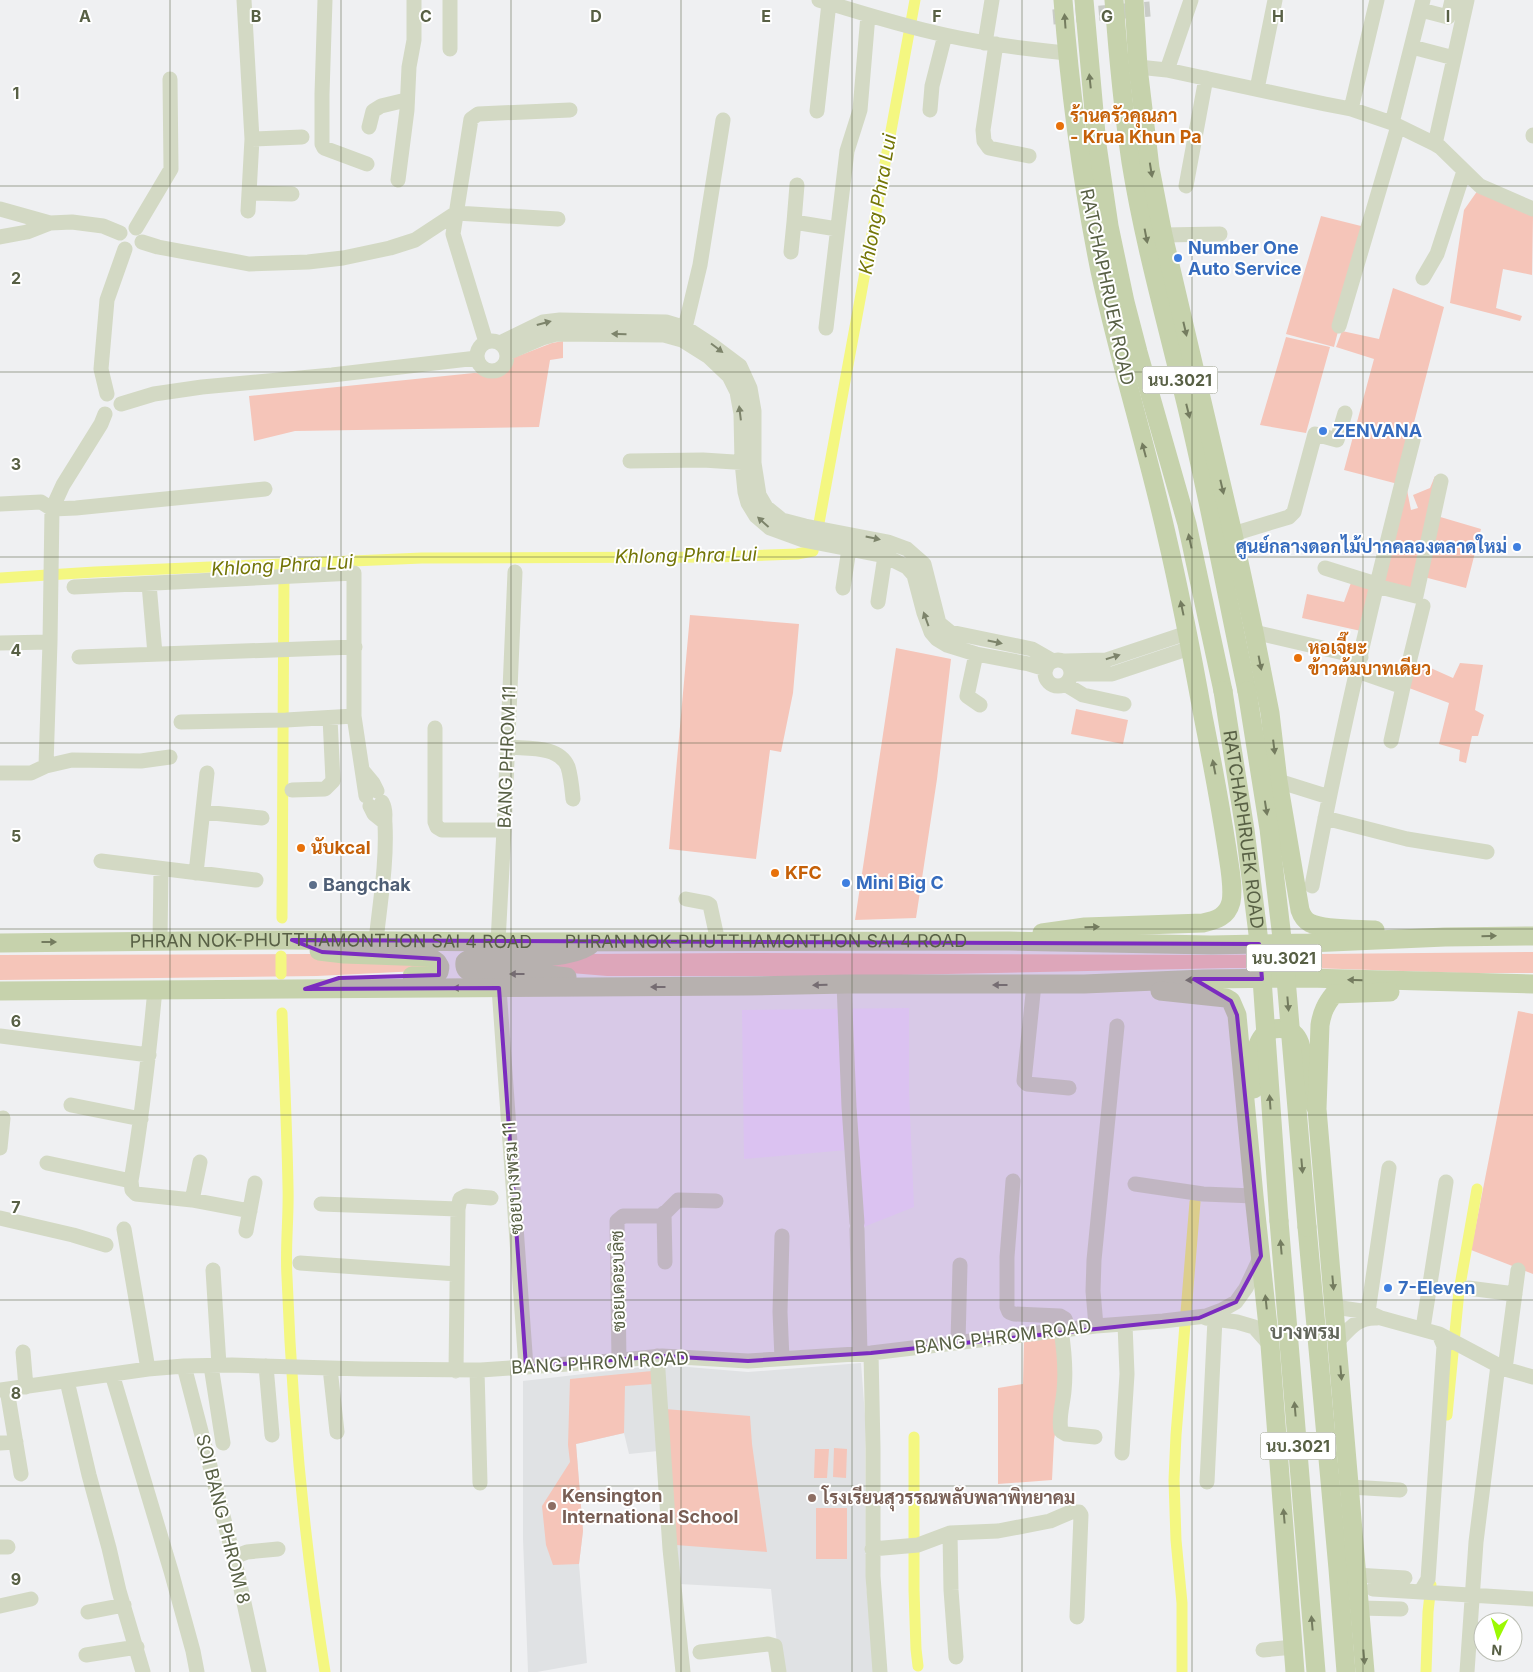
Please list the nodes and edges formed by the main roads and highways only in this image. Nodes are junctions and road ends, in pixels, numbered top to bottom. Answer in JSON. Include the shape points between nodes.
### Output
{"nodes":[{"id":1,"x":1063,"y":0,"type":"edge"},
{"id":2,"x":1084,"y":0,"type":"edge"},
{"id":3,"x":1114,"y":0,"type":"edge"},
{"id":4,"x":1125,"y":0,"type":"edge"},
{"id":5,"x":1134,"y":0,"type":"edge"},
{"id":6,"x":1119,"y":67,"type":"junction"},
{"id":7,"x":1080,"y":156,"type":"junction"},
{"id":8,"x":1125,"y":302,"type":"junction"},
{"id":9,"x":1278,"y":785,"type":"junction"},
{"id":10,"x":1218,"y":791,"type":"junction"},
{"id":11,"x":1533,"y":936,"type":"edge"},
{"id":12,"x":1445,"y":937,"type":"junction"},
{"id":13,"x":292,"y":940,"type":"junction"},
{"id":14,"x":1009,"y":941,"type":"junction"},
{"id":15,"x":0,"y":942,"type":"edge"},
{"id":16,"x":595,"y":942,"type":"junction"},
{"id":17,"x":1084,"y":984,"type":"junction"},
{"id":18,"x":1530,"y":984,"type":"edge"},
{"id":19,"x":599,"y":987,"type":"junction"},
{"id":20,"x":305,"y":989,"type":"junction"},
{"id":21,"x":0,"y":991,"type":"edge"},
{"id":22,"x":1317,"y":1109,"type":"junction"},
{"id":23,"x":1247,"y":1112,"type":"junction"},
{"id":24,"x":1328,"y":1471,"type":"junction"},
{"id":25,"x":1359,"y":1608,"type":"junction"},
{"id":26,"x":1295,"y":1672,"type":"edge"},
{"id":27,"x":1316,"y":1672,"type":"edge"},
{"id":28,"x":1346,"y":1672,"type":"edge"},
{"id":29,"x":1365,"y":1672,"type":"edge"}],
"edges":[{"from":7,"to":1,"type":"main road","name":"RATCHAPHRUEK ROAD","number":"นบ.3021","one_way":true},
{"from":8,"to":2,"type":"main road","name":"RATCHAPHRUEK ROAD","number":"นบ.3021","one_way":true,"via":[[1096,145]]},
{"from":3,"to":6,"type":"main road","name":"RATCHAPHRUEK ROAD","number":"นบ.3021"},
{"from":4,"to":6,"type":"main road"},
{"from":5,"to":9,"type":"main road","number":"นบ.3021","one_way":true,"via":[[1150,168],[1254,632],[1270,713]]},
{"from":6,"to":24,"type":"main road","name":"RATCHAPHRUEK ROAD","number":"นบ.3021","one_way":true,"bridge":true,"via":[[1132,163],[1247,691],[1270,829],[1284,955]]},
{"from":7,"to":8,"type":"main road"},
{"from":10,"to":7,"type":"main road","name":"RATCHAPHRUEK ROAD","number":"นบ.3021","one_way":true,"via":[[1166,532],[1101,273]]},
{"from":27,"to":8,"type":"main road","name":"RATCHAPHRUEK ROAD","number":"นบ.3021","one_way":true,"bridge":true,"via":[[1260,950],[1245,830],[1223,691],[1187,524],[1150,401]]},
{"from":9,"to":10,"type":"main road","via":[[1286,872],[1281,888],[1267,897],[1251,894],[1240,882]]},
{"from":9,"to":12,"type":"main road","number":"นบ.3021","via":[[1302,917],[1323,926]]},
{"from":14,"to":10,"type":"main road","name":"RATCHAPHRUEK ROAD","number":"นบ.3021","one_way":true,"via":[[1062,929],[1203,923],[1220,919],[1231,901],[1230,870]]},
{"from":12,"to":11,"type":"main road","name":"PHRAN NOK-PHUTTHAMONTHON SAI 4 ROAD","one_way":true},
{"from":12,"to":14,"type":"main road","name":"PHRAN NOK-PHUTTHAMONTHON SAI 4 ROAD","via":[[1211,945]]},
{"from":15,"to":13,"type":"main road","name":"PHRAN NOK-PHUTTHAMONTHON SAI 4 ROAD","one_way":true},
{"from":13,"to":16,"type":"main road","name":"PHRAN NOK-PHUTTHAMONTHON SAI 4 ROAD"},
{"from":13,"to":20,"type":"main road","via":[[322,952],[430,957],[440,968],[435,976],[339,978]]},
{"from":14,"to":16,"type":"main road","name":"PHRAN NOK-PHUTTHAMONTHON SAI 4 ROAD"},
{"from":19,"to":16,"type":"main road","one_way":true,"via":[[574,978],[548,975],[473,974],[465,967],[468,959],[572,954]]},
{"from":18,"to":17,"type":"main road","one_way":true,"via":[[1308,978]]},
{"from":17,"to":19,"type":"main road","one_way":true},
{"from":17,"to":23,"type":"main road","number":"นบ.3021","via":[[1231,1001],[1237,1015]]},
{"from":18,"to":22,"type":"main road","number":"นบ.3021","via":[[1334,994],[1322,1013],[1320,1025]]},
{"from":19,"to":20,"type":"main road","one_way":true},
{"from":20,"to":21,"type":"main road"},
{"from":22,"to":23,"type":"main road","via":[[1306,1090],[1298,1039],[1294,1033],[1280,1028],[1267,1032],[1256,1048],[1254,1093]]},
{"from":22,"to":25,"type":"main road","number":"นบ.3021","one_way":true},
{"from":26,"to":23,"type":"main road","number":"นบ.3021","one_way":true,"via":[[1270,1345]]},
{"from":24,"to":25,"type":"main road","via":[[1339,1488],[1352,1585]]},
{"from":24,"to":28,"type":"main road","name":"RATCHAPHRUEK ROAD","number":"นบ.3021"},
{"from":25,"to":29,"type":"main road","number":"นบ.3021","one_way":true}]}
